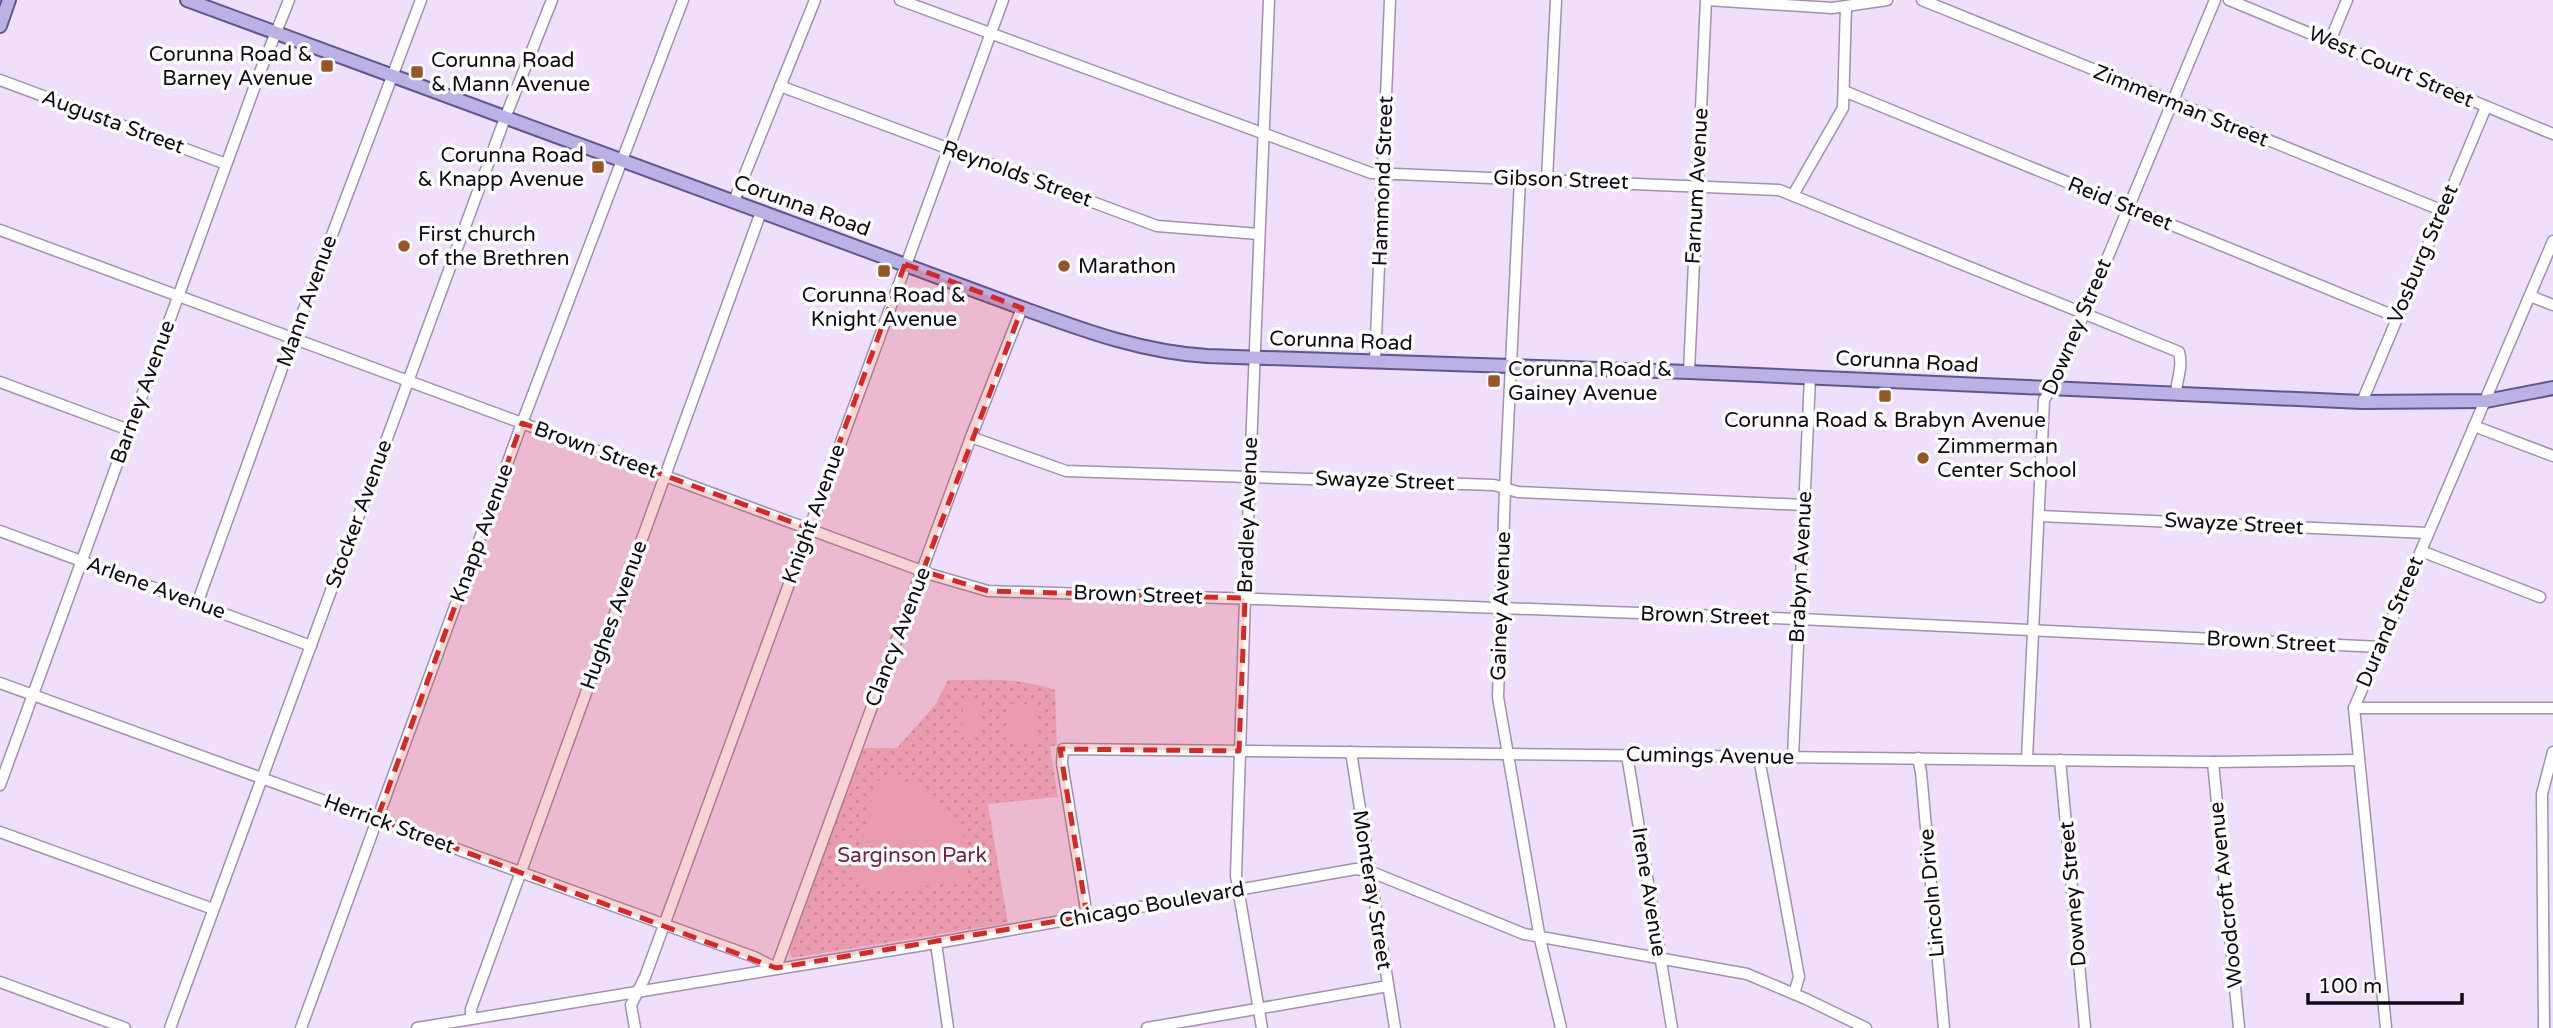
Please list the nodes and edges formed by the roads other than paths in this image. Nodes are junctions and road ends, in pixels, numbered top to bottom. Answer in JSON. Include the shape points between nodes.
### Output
{"nodes":[{"id":1,"x":9,"y":0,"type":"edge"},
{"id":2,"x":187,"y":0,"type":"edge"},
{"id":3,"x":289,"y":0,"type":"edge"},
{"id":4,"x":421,"y":0,"type":"edge"},
{"id":5,"x":552,"y":0,"type":"edge"},
{"id":6,"x":683,"y":0,"type":"edge"},
{"id":7,"x":815,"y":0,"type":"edge"},
{"id":8,"x":900,"y":0,"type":"edge"},
{"id":9,"x":1003,"y":0,"type":"edge"},
{"id":10,"x":1269,"y":0,"type":"edge"},
{"id":11,"x":1390,"y":0,"type":"edge"},
{"id":12,"x":1556,"y":0,"type":"edge"},
{"id":13,"x":1706,"y":0,"type":"edge"},
{"id":14,"x":1886,"y":0,"type":"edge"},
{"id":15,"x":1922,"y":0,"type":"edge"},
{"id":16,"x":2215,"y":0,"type":"edge"},
{"id":17,"x":2229,"y":0,"type":"edge"},
{"id":18,"x":2347,"y":0,"type":"edge"},
{"id":19,"x":1846,"y":6,"type":"junction"},
{"id":20,"x":0,"y":26,"type":"edge"},
{"id":21,"x":276,"y":32,"type":"junction"},
{"id":22,"x":990,"y":33,"type":"junction"},
{"id":23,"x":2330,"y":41,"type":"junction"},
{"id":24,"x":391,"y":75,"type":"junction"},
{"id":25,"x":0,"y":80,"type":"edge"},
{"id":26,"x":780,"y":86,"type":"junction"},
{"id":27,"x":1844,"y":91,"type":"junction"},
{"id":28,"x":2172,"y":102,"type":"junction"},
{"id":29,"x":2486,"y":107,"type":"junction"},
{"id":30,"x":505,"y":118,"type":"junction"},
{"id":31,"x":1262,"y":134,"type":"junction"},
{"id":32,"x":2553,"y":134,"type":"edge"},
{"id":33,"x":947,"y":148,"type":"junction"},
{"id":34,"x":621,"y":160,"type":"junction"},
{"id":35,"x":226,"y":164,"type":"junction"},
{"id":36,"x":1384,"y":174,"type":"junction"},
{"id":37,"x":1520,"y":179,"type":"junction"},
{"id":38,"x":1547,"y":180,"type":"junction"},
{"id":39,"x":1698,"y":186,"type":"junction"},
{"id":40,"x":1793,"y":195,"type":"junction"},
{"id":41,"x":734,"y":201,"type":"junction"},
{"id":42,"x":2128,"y":208,"type":"junction"},
{"id":43,"x":2441,"y":210,"type":"junction"},
{"id":44,"x":761,"y":212,"type":"junction"},
{"id":45,"x":0,"y":230,"type":"edge"},
{"id":46,"x":1259,"y":234,"type":"junction"},
{"id":47,"x":2553,"y":241,"type":"edge"},
{"id":48,"x":905,"y":264,"type":"junction"},
{"id":49,"x":179,"y":296,"type":"junction"},
{"id":50,"x":2530,"y":296,"type":"junction"},
{"id":51,"x":2553,"y":305,"type":"edge"},
{"id":52,"x":1021,"y":308,"type":"junction"},
{"id":53,"x":2083,"y":313,"type":"junction"},
{"id":54,"x":2397,"y":317,"type":"junction"},
{"id":55,"x":293,"y":338,"type":"junction"},
{"id":56,"x":1254,"y":358,"type":"junction"},
{"id":57,"x":1375,"y":362,"type":"junction"},
{"id":58,"x":1513,"y":367,"type":"junction"},
{"id":59,"x":1689,"y":372,"type":"junction"},
{"id":60,"x":1810,"y":377,"type":"junction"},
{"id":61,"x":408,"y":380,"type":"junction"},
{"id":62,"x":0,"y":382,"type":"edge"},
{"id":63,"x":2052,"y":388,"type":"junction"},
{"id":64,"x":2553,"y":388,"type":"edge"},
{"id":65,"x":2176,"y":393,"type":"junction"},
{"id":66,"x":2486,"y":401,"type":"junction"},
{"id":67,"x":2362,"y":402,"type":"junction"},
{"id":68,"x":522,"y":423,"type":"junction"},
{"id":69,"x":2474,"y":426,"type":"junction"},
{"id":70,"x":129,"y":430,"type":"junction"},
{"id":71,"x":971,"y":437,"type":"junction"},
{"id":72,"x":2553,"y":456,"type":"edge"},
{"id":73,"x":665,"y":476,"type":"junction"},
{"id":74,"x":1249,"y":477,"type":"junction"},
{"id":75,"x":1505,"y":488,"type":"junction"},
{"id":76,"x":1804,"y":505,"type":"junction"},
{"id":77,"x":2039,"y":516,"type":"junction"},
{"id":78,"x":808,"y":528,"type":"junction"},
{"id":79,"x":0,"y":531,"type":"edge"},
{"id":80,"x":2428,"y":533,"type":"junction"},
{"id":81,"x":2421,"y":551,"type":"junction"},
{"id":82,"x":82,"y":561,"type":"junction"},
{"id":83,"x":923,"y":570,"type":"junction"},
{"id":84,"x":2540,"y":597,"type":"dead end"},
{"id":85,"x":1245,"y":598,"type":"junction"},
{"id":86,"x":197,"y":604,"type":"junction"},
{"id":87,"x":1500,"y":607,"type":"junction"},
{"id":88,"x":1798,"y":619,"type":"junction"},
{"id":89,"x":2032,"y":631,"type":"junction"},
{"id":90,"x":311,"y":646,"type":"junction"},
{"id":91,"x":2381,"y":647,"type":"junction"},
{"id":92,"x":0,"y":683,"type":"edge"},
{"id":93,"x":34,"y":695,"type":"junction"},
{"id":94,"x":2354,"y":708,"type":"junction"},
{"id":95,"x":2553,"y":708,"type":"edge"},
{"id":96,"x":1239,"y":751,"type":"junction"},
{"id":97,"x":1350,"y":752,"type":"junction"},
{"id":98,"x":2553,"y":752,"type":"edge"},
{"id":99,"x":1508,"y":754,"type":"junction"},
{"id":100,"x":1627,"y":755,"type":"junction"},
{"id":101,"x":1793,"y":757,"type":"junction"},
{"id":102,"x":1759,"y":758,"type":"junction"},
{"id":103,"x":1918,"y":758,"type":"junction"},
{"id":104,"x":2027,"y":759,"type":"junction"},
{"id":105,"x":2357,"y":760,"type":"junction"},
{"id":106,"x":2060,"y":761,"type":"junction"},
{"id":107,"x":2213,"y":762,"type":"junction"},
{"id":108,"x":262,"y":777,"type":"junction"},
{"id":109,"x":0,"y":785,"type":"edge"},
{"id":110,"x":377,"y":819,"type":"junction"},
{"id":111,"x":0,"y":832,"type":"edge"},
{"id":112,"x":1369,"y":871,"type":"junction"},
{"id":113,"x":520,"y":872,"type":"junction"},
{"id":114,"x":1238,"y":889,"type":"junction"},
{"id":115,"x":213,"y":909,"type":"junction"},
{"id":116,"x":1087,"y":916,"type":"junction"},
{"id":117,"x":663,"y":925,"type":"junction"},
{"id":118,"x":1540,"y":939,"type":"junction"},
{"id":119,"x":936,"y":943,"type":"junction"},
{"id":120,"x":1660,"y":960,"type":"junction"},
{"id":121,"x":776,"y":968,"type":"junction"},
{"id":122,"x":0,"y":982,"type":"edge"},
{"id":123,"x":1388,"y":986,"type":"junction"},
{"id":124,"x":638,"y":990,"type":"junction"},
{"id":125,"x":1794,"y":994,"type":"junction"},
{"id":126,"x":1258,"y":1009,"type":"junction"},
{"id":127,"x":471,"y":1019,"type":"junction"},
{"id":128,"x":125,"y":1028,"type":"edge"},
{"id":129,"x":170,"y":1028,"type":"edge"},
{"id":130,"x":301,"y":1028,"type":"edge"},
{"id":131,"x":418,"y":1028,"type":"edge"},
{"id":132,"x":635,"y":1028,"type":"edge"},
{"id":133,"x":948,"y":1028,"type":"edge"},
{"id":134,"x":1147,"y":1028,"type":"edge"},
{"id":135,"x":1262,"y":1028,"type":"edge"},
{"id":136,"x":1395,"y":1028,"type":"edge"},
{"id":137,"x":1561,"y":1028,"type":"edge"},
{"id":138,"x":1672,"y":1028,"type":"edge"},
{"id":139,"x":1866,"y":1028,"type":"edge"},
{"id":140,"x":1944,"y":1028,"type":"edge"},
{"id":141,"x":2085,"y":1028,"type":"edge"},
{"id":142,"x":2239,"y":1028,"type":"edge"},
{"id":143,"x":2386,"y":1028,"type":"edge"},
{"id":144,"x":2544,"y":1028,"type":"edge"}],
"edges":[{"from":1,"to":20,"type":"main road"},
{"from":2,"to":21,"type":"main road","name":"Corunna Road"},
{"from":3,"to":21,"type":"street","name":"Barney Avenue"},
{"from":4,"to":24,"type":"street","name":"Mann Avenue"},
{"from":5,"to":30,"type":"street","name":"Stocker Avenue"},
{"from":6,"to":34,"type":"street","name":"Knapp Avenue"},
{"from":7,"to":26,"type":"street"},
{"from":8,"to":22,"type":"street","name":"Gibson Street"},
{"from":9,"to":22,"type":"street","name":"Knight Avenue"},
{"from":10,"to":31,"type":"street","name":"Bradley Avenue"},
{"from":11,"to":36,"type":"street","name":"Hammond Street"},
{"from":12,"to":38,"type":"street"},
{"from":13,"to":19,"type":"street"},
{"from":13,"to":39,"type":"street","name":"Farnum Avenue"},
{"from":14,"to":19,"type":"street"},
{"from":15,"to":28,"type":"street","name":"Zimmerman Street"},
{"from":16,"to":28,"type":"street","name":"Downey Street"},
{"from":17,"to":23,"type":"street","name":"West Court Street"},
{"from":18,"to":23,"type":"street"},
{"from":19,"to":27,"type":"street"},
{"from":21,"to":24,"type":"main road","name":"Corunna Road"},
{"from":21,"to":35,"type":"street","name":"Barney Avenue"},
{"from":22,"to":31,"type":"street","name":"Gibson Street"},
{"from":22,"to":33,"type":"street","name":"Knight Avenue"},
{"from":23,"to":29,"type":"street","name":"West Court Street"},
{"from":24,"to":30,"type":"main road","name":"Corunna Road"},
{"from":24,"to":55,"type":"street","name":"Mann Avenue"},
{"from":25,"to":35,"type":"street","name":"Augusta Street"},
{"from":26,"to":33,"type":"street","name":"Reynolds Street"},
{"from":26,"to":41,"type":"street"},
{"from":27,"to":40,"type":"street","via":[[1843,108]]},
{"from":27,"to":42,"type":"street","name":"Reid Street"},
{"from":28,"to":42,"type":"street","name":"Downey Street"},
{"from":28,"to":43,"type":"street","name":"Zimmerman Street"},
{"from":29,"to":32,"type":"street","name":"West Court Street"},
{"from":29,"to":43,"type":"street","name":"Vosburg Street"},
{"from":30,"to":34,"type":"main road","name":"Corunna Road"},
{"from":30,"to":61,"type":"street","name":"Stocker Avenue"},
{"from":31,"to":36,"type":"street","name":"Gibson Street"},
{"from":31,"to":46,"type":"street","name":"Bradley Avenue"},
{"from":33,"to":46,"type":"street","name":"Reynolds Street","via":[[1157,226]]},
{"from":33,"to":48,"type":"street","name":"Knight Avenue"},
{"from":34,"to":41,"type":"main road","name":"Corunna Road"},
{"from":34,"to":68,"type":"street","name":"Knapp Avenue"},
{"from":35,"to":49,"type":"street","name":"Barney Avenue"},
{"from":36,"to":37,"type":"street","name":"Gibson Street"},
{"from":36,"to":57,"type":"street","name":"Hammond Street"},
{"from":37,"to":38,"type":"street","name":"Gibson Street"},
{"from":37,"to":58,"type":"street","name":"Gainey Avenue"},
{"from":38,"to":39,"type":"street","name":"Gibson Street"},
{"from":39,"to":40,"type":"street","name":"Gibson Street","via":[[1779,190]]},
{"from":39,"to":59,"type":"street","name":"Farnum Avenue"},
{"from":40,"to":53,"type":"street","name":"Gibson Street"},
{"from":41,"to":44,"type":"main road","name":"Corunna Road"},
{"from":42,"to":53,"type":"street","name":"Downey Street"},
{"from":42,"to":54,"type":"street","name":"Reid Street"},
{"from":43,"to":54,"type":"street","name":"Vosburg Street"},
{"from":44,"to":48,"type":"main road","name":"Corunna Road"},
{"from":44,"to":73,"type":"street","name":"Hughes Avenue"},
{"from":45,"to":49,"type":"street","name":"Brown Street"},
{"from":46,"to":56,"type":"street","name":"Bradley Avenue"},
{"from":47,"to":50,"type":"street","name":"Durand Street"},
{"from":48,"to":52,"type":"main road","name":"Corunna Road"},
{"from":48,"to":78,"type":"street","name":"Knight Avenue"},
{"from":49,"to":55,"type":"street","name":"Brown Street"},
{"from":49,"to":70,"type":"street","name":"Barney Avenue"},
{"from":50,"to":51,"type":"street"},
{"from":50,"to":66,"type":"street","name":"Durand Street"},
{"from":52,"to":56,"type":"main road","name":"Corunna Road","via":[[1133,346],[1183,355]]},
{"from":52,"to":71,"type":"street","name":"Clancy Avenue"},
{"from":53,"to":63,"type":"street","name":"Downey Street"},
{"from":53,"to":65,"type":"street","name":"Gibson Street","via":[[2179,352],[2182,365]]},
{"from":54,"to":67,"type":"street","name":"Vosburg Street"},
{"from":55,"to":61,"type":"street","name":"Brown Street"},
{"from":55,"to":86,"type":"street","name":"Mann Avenue"},
{"from":56,"to":57,"type":"main road","name":"Corunna Road"},
{"from":56,"to":74,"type":"street","name":"Bradley Avenue"},
{"from":57,"to":58,"type":"main road","name":"Corunna Road"},
{"from":58,"to":59,"type":"main road","name":"Corunna Road"},
{"from":58,"to":75,"type":"street","name":"Gainey Avenue"},
{"from":59,"to":60,"type":"main road","name":"Corunna Road"},
{"from":60,"to":63,"type":"main road","name":"Corunna Road"},
{"from":60,"to":76,"type":"street","name":"Brabyn Avenue"},
{"from":61,"to":68,"type":"street","name":"Brown Street"},
{"from":61,"to":90,"type":"street","name":"Stocker Avenue"},
{"from":62,"to":70,"type":"street"},
{"from":63,"to":65,"type":"main road","name":"Corunna Road"},
{"from":63,"to":77,"type":"street","name":"Downey Street","via":[[2044,400]]},
{"from":64,"to":66,"type":"main road","name":"Corunna Road"},
{"from":65,"to":67,"type":"main road","name":"Corunna Road"},
{"from":66,"to":67,"type":"main road","name":"Corunna Road"},
{"from":66,"to":69,"type":"street","name":"Durand Street"},
{"from":68,"to":73,"type":"street","name":"Brown Street"},
{"from":68,"to":110,"type":"street","name":"Knapp Avenue"},
{"from":69,"to":72,"type":"street"},
{"from":69,"to":80,"type":"street","name":"Durand Street"},
{"from":70,"to":82,"type":"street","name":"Barney Avenue"},
{"from":71,"to":74,"type":"street","name":"Swayze Street","via":[[1066,471]]},
{"from":71,"to":83,"type":"street","name":"Clancy Avenue"},
{"from":73,"to":78,"type":"street","name":"Brown Street"},
{"from":73,"to":113,"type":"street","name":"Hughes Avenue"},
{"from":74,"to":75,"type":"street","name":"Swayze Street"},
{"from":74,"to":85,"type":"street","name":"Bradley Avenue"},
{"from":75,"to":76,"type":"street","name":"Swayze Street"},
{"from":75,"to":87,"type":"street","name":"Gainey Avenue"},
{"from":76,"to":88,"type":"street","name":"Brabyn Avenue"},
{"from":77,"to":80,"type":"street","name":"Swayze Street"},
{"from":77,"to":89,"type":"street","name":"Downey Street"},
{"from":78,"to":83,"type":"street","name":"Brown Street"},
{"from":78,"to":117,"type":"street","name":"Knight Avenue"},
{"from":79,"to":82,"type":"street","name":"Arlene Avenue"},
{"from":80,"to":81,"type":"street","name":"Durand Street"},
{"from":81,"to":84,"type":"street"},
{"from":81,"to":91,"type":"street","name":"Durand Street"},
{"from":82,"to":86,"type":"street","name":"Arlene Avenue"},
{"from":82,"to":93,"type":"street","name":"Barney Avenue"},
{"from":83,"to":85,"type":"street","name":"Brown Street","via":[[988,591]]},
{"from":83,"to":121,"type":"street","name":"Clancy Avenue"},
{"from":85,"to":87,"type":"street","name":"Brown Street"},
{"from":85,"to":96,"type":"street","name":"Bradley Avenue"},
{"from":86,"to":90,"type":"street","name":"Arlene Avenue"},
{"from":87,"to":88,"type":"street","name":"Brown Street"},
{"from":87,"to":99,"type":"street","name":"Gainey Avenue","via":[[1498,697]]},
{"from":88,"to":89,"type":"street","name":"Brown Street"},
{"from":88,"to":101,"type":"street","name":"Brabyn Avenue"},
{"from":89,"to":91,"type":"street","name":"Brown Street"},
{"from":89,"to":104,"type":"street","name":"Downey Street"},
{"from":90,"to":108,"type":"street","name":"Stocker Avenue"},
{"from":91,"to":94,"type":"street","name":"Durand Street"},
{"from":92,"to":93,"type":"street","name":"Herrick Street"},
{"from":93,"to":108,"type":"street","name":"Herrick Street"},
{"from":93,"to":109,"type":"street","name":"Barney Avenue"},
{"from":94,"to":95,"type":"street"},
{"from":94,"to":105,"type":"street","name":"Durand Street"},
{"from":96,"to":97,"type":"street","name":"Cumings Avenue"},
{"from":96,"to":114,"type":"street","name":"Bradley Avenue"},
{"from":96,"to":116,"type":"street","name":"Cumings Avenue","via":[[1063,749]]},
{"from":97,"to":99,"type":"street","name":"Cumings Avenue"},
{"from":97,"to":112,"type":"street","name":"Monteray Street"},
{"from":98,"to":144,"type":"street","via":[[2542,794]]},
{"from":99,"to":100,"type":"street","name":"Cumings Avenue"},
{"from":99,"to":118,"type":"street","name":"Gainey Avenue"},
{"from":100,"to":102,"type":"street","name":"Cumings Avenue"},
{"from":100,"to":120,"type":"street","name":"Irene Avenue"},
{"from":101,"to":102,"type":"street","name":"Cumings Avenue"},
{"from":101,"to":103,"type":"street","name":"Cumings Avenue"},
{"from":102,"to":125,"type":"street","via":[[1799,977]]},
{"from":103,"to":104,"type":"street","name":"Cumings Avenue"},
{"from":103,"to":140,"type":"street","name":"Lincoln Drive"},
{"from":104,"to":106,"type":"street","name":"Cumings Avenue"},
{"from":105,"to":107,"type":"street","name":"Cumings Avenue"},
{"from":105,"to":143,"type":"street","name":"Durand Street"},
{"from":106,"to":107,"type":"street","name":"Cumings Avenue"},
{"from":106,"to":141,"type":"street","name":"Downey Street"},
{"from":107,"to":142,"type":"street","name":"Woodcroft Avenue"},
{"from":108,"to":110,"type":"street","name":"Herrick Street"},
{"from":108,"to":115,"type":"street","name":"Stocker Avenue"},
{"from":110,"to":113,"type":"street","name":"Herrick Street"},
{"from":110,"to":130,"type":"street","name":"Knapp Avenue"},
{"from":111,"to":115,"type":"street"},
{"from":112,"to":114,"type":"street","name":"Chicago Boulevard","via":[[1356,869]]},
{"from":112,"to":118,"type":"street","name":"Chicago Boulevard"},
{"from":112,"to":123,"type":"street","name":"Monteray Street"},
{"from":113,"to":117,"type":"street","name":"Herrick Street"},
{"from":113,"to":127,"type":"street","name":"Hughes Avenue"},
{"from":114,"to":116,"type":"street","name":"Chicago Boulevard"},
{"from":114,"to":126,"type":"street","name":"Bradley Avenue"},
{"from":115,"to":129,"type":"street","name":"Stocker Avenue"},
{"from":116,"to":119,"type":"street","name":"Chicago Boulevard"},
{"from":117,"to":121,"type":"street","name":"Herrick Street"},
{"from":117,"to":124,"type":"street","name":"Knight Avenue"},
{"from":118,"to":120,"type":"street","name":"Chicago Boulevard"},
{"from":118,"to":137,"type":"street","name":"Gainey Avenue"},
{"from":119,"to":121,"type":"street","name":"Chicago Boulevard"},
{"from":119,"to":133,"type":"street"},
{"from":120,"to":125,"type":"street","name":"Chicago Boulevard","via":[[1747,974]]},
{"from":120,"to":138,"type":"street","name":"Irene Avenue"},
{"from":121,"to":124,"type":"street","name":"Chicago Boulevard"},
{"from":122,"to":128,"type":"street"},
{"from":123,"to":126,"type":"street"},
{"from":123,"to":136,"type":"street","name":"Monteray Street"},
{"from":124,"to":127,"type":"street","name":"Chicago Boulevard"},
{"from":124,"to":132,"type":"street","name":"Knight Avenue","via":[[631,1005]]},
{"from":125,"to":139,"type":"street","name":"Chicago Boulevard"},
{"from":126,"to":134,"type":"street"},
{"from":126,"to":135,"type":"street","name":"Bradley Avenue"},
{"from":127,"to":131,"type":"street","name":"Chicago Boulevard"}]}
